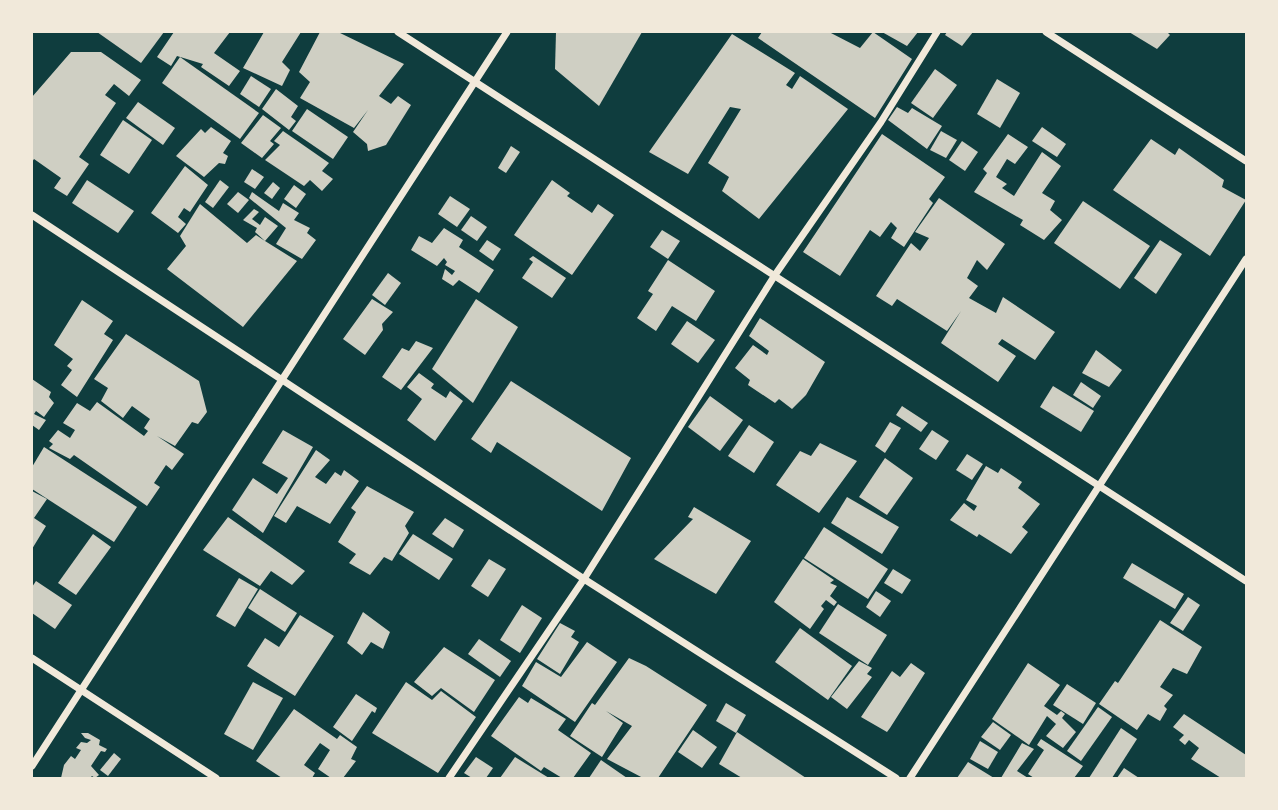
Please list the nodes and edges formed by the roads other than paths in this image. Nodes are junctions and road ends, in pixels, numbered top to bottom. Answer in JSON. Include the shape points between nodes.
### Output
{"nodes":[{"id":1,"x":398,"y":32,"type":"edge"},
{"id":2,"x":507,"y":32,"type":"edge"},
{"id":3,"x":937,"y":32,"type":"edge"},
{"id":4,"x":1046,"y":32,"type":"edge"},
{"id":5,"x":475,"y":81,"type":"junction"},
{"id":6,"x":1247,"y":161,"type":"edge"},
{"id":7,"x":32,"y":215,"type":"edge"},
{"id":8,"x":1247,"y":259,"type":"edge"},
{"id":9,"x":775,"y":275,"type":"junction"},
{"id":10,"x":283,"y":379,"type":"junction"},
{"id":11,"x":1100,"y":486,"type":"junction"},
{"id":12,"x":584,"y":579,"type":"junction"},
{"id":13,"x":1247,"y":580,"type":"edge"},
{"id":14,"x":32,"y":658,"type":"edge"},
{"id":15,"x":81,"y":690,"type":"junction"},
{"id":16,"x":32,"y":766,"type":"edge"},
{"id":17,"x":216,"y":779,"type":"edge"},
{"id":18,"x":449,"y":779,"type":"edge"},
{"id":19,"x":897,"y":779,"type":"edge"},
{"id":20,"x":910,"y":779,"type":"edge"}],
"edges":[{"from":1,"to":5,"type":"street"},
{"from":2,"to":5,"type":"street"},
{"from":3,"to":9,"type":"street"},
{"from":4,"to":6,"type":"street"},
{"from":5,"to":9,"type":"street"},
{"from":5,"to":10,"type":"street"},
{"from":7,"to":10,"type":"street"},
{"from":8,"to":11,"type":"street"},
{"from":9,"to":11,"type":"street"},
{"from":9,"to":12,"type":"street"},
{"from":10,"to":12,"type":"street"},
{"from":10,"to":15,"type":"street"},
{"from":11,"to":13,"type":"street"},
{"from":11,"to":20,"type":"street"},
{"from":12,"to":18,"type":"street"},
{"from":12,"to":19,"type":"street"},
{"from":14,"to":15,"type":"street"},
{"from":15,"to":16,"type":"street"},
{"from":15,"to":17,"type":"street"}]}
